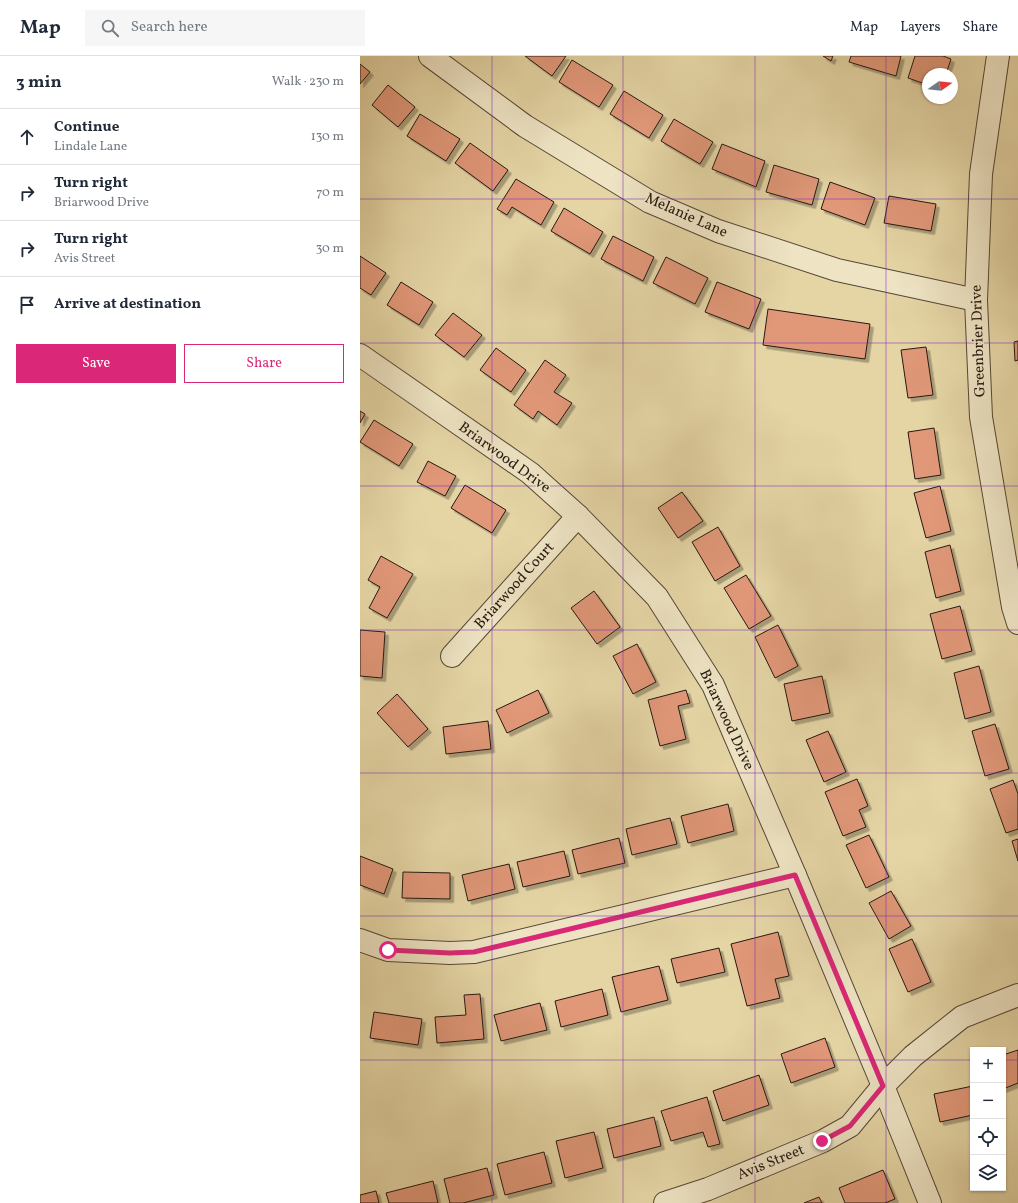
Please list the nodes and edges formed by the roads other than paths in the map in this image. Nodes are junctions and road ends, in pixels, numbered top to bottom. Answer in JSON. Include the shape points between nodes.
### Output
{"nodes":[{"id":1,"x":430,"y":56,"type":"edge"},
{"id":2,"x":998,"y":56,"type":"edge"},
{"id":3,"x":976,"y":300,"type":"junction"},
{"id":4,"x":360,"y":356,"type":"edge"},
{"id":5,"x":578,"y":516,"type":"junction"},
{"id":6,"x":1018,"y":623,"type":"edge"},
{"id":7,"x":452,"y":656,"type":"dead end"},
{"id":8,"x":795,"y":875,"type":"junction"},
{"id":9,"x":360,"y":940,"type":"edge"},
{"id":10,"x":1018,"y":994,"type":"edge"},
{"id":11,"x":883,"y":1086,"type":"junction"},
{"id":12,"x":665,"y":1203,"type":"edge"},
{"id":13,"x":930,"y":1203,"type":"edge"}],
"edges":[{"from":1,"to":3,"type":"street","name":"Melanie Lane","via":[[525,126],[650,202],[718,232],[836,270]]},
{"from":2,"to":3,"type":"street","name":"Greenbrier Drive","via":[[981,174]]},
{"from":3,"to":6,"type":"street","name":"Greenbrier Drive","via":[[981,417],[1013,607]]},
{"from":4,"to":5,"type":"street","name":"Briarwood Drive","via":[[530,473]]},
{"from":5,"to":7,"type":"street","name":"Briarwood Court"},
{"from":5,"to":8,"type":"street","name":"Briarwood Drive","via":[[657,596],[713,685]]},
{"from":8,"to":9,"type":"street","via":[[474,952],[388,950]]},
{"from":8,"to":11,"type":"street","name":"Briarwood Drive"},
{"from":10,"to":11,"type":"street","name":"Avis Street","via":[[962,1017],[913,1056]]},
{"from":11,"to":12,"type":"street","name":"Avis Street","via":[[850,1126],[822,1141],[708,1189]]},
{"from":11,"to":13,"type":"street","name":"Briarwood Drive"}]}
